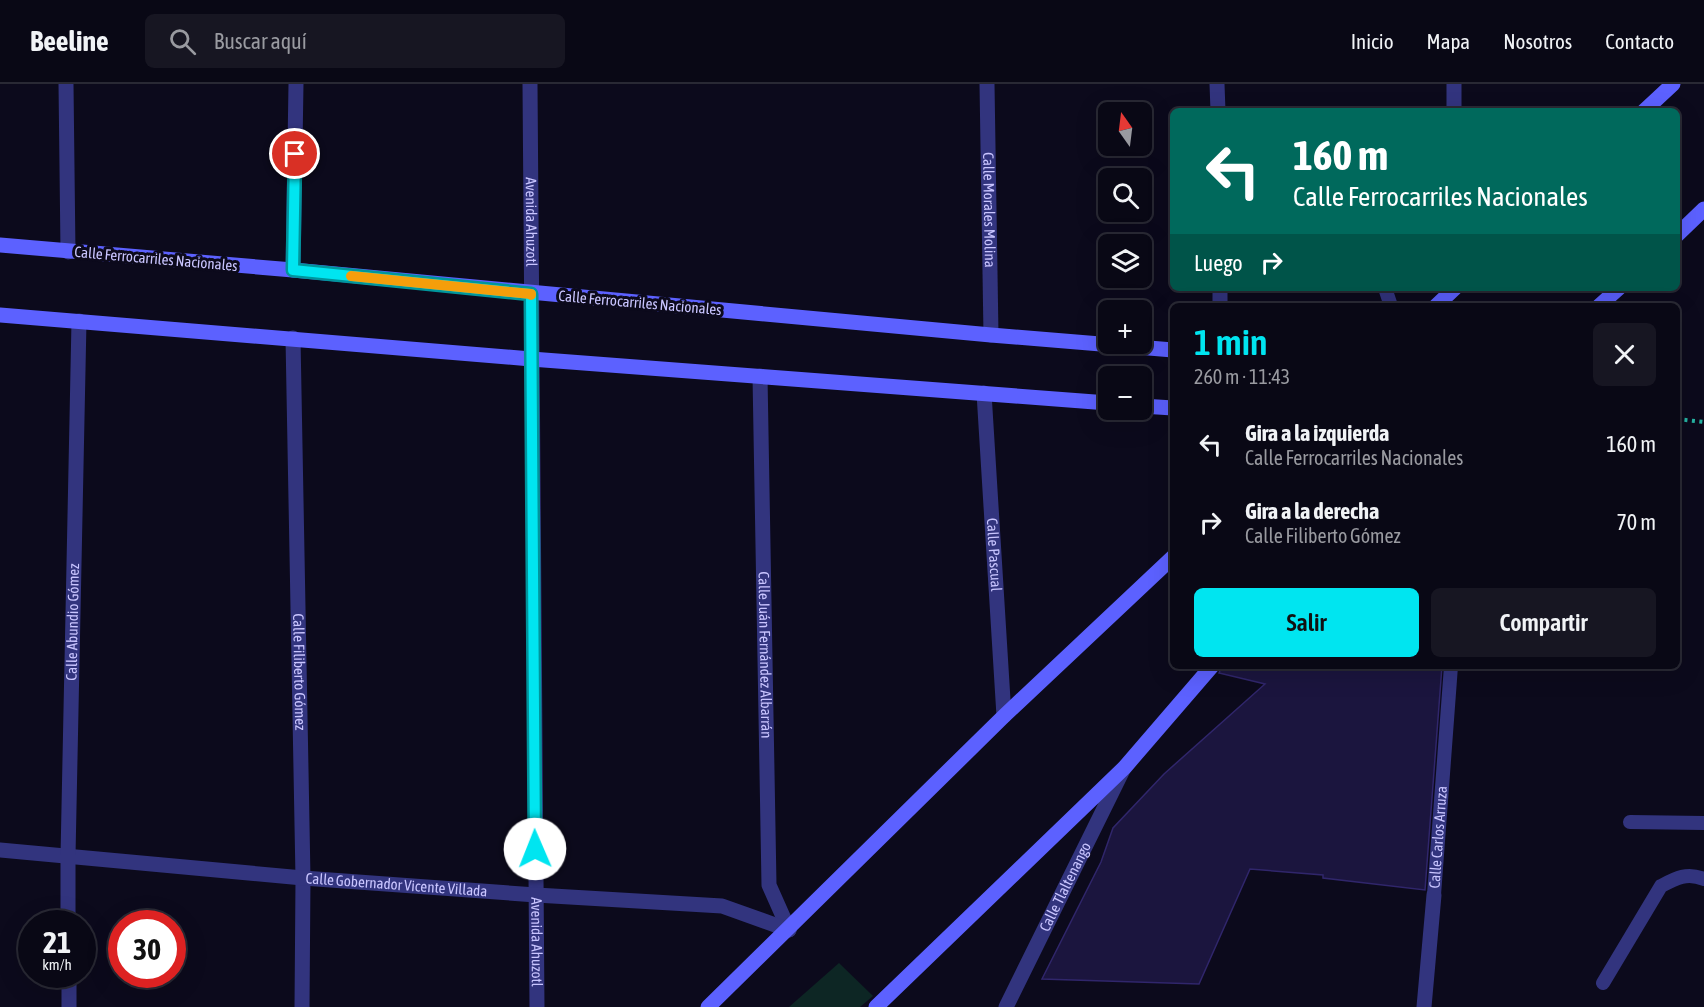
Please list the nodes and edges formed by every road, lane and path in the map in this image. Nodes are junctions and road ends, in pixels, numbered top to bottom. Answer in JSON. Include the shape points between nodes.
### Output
{"nodes":[{"id":1,"x":66,"y":84,"type":"edge"},
{"id":2,"x":296,"y":84,"type":"edge"},
{"id":3,"x":530,"y":84,"type":"edge"},
{"id":4,"x":987,"y":84,"type":"edge"},
{"id":5,"x":1217,"y":84,"type":"edge"},
{"id":6,"x":1454,"y":84,"type":"edge"},
{"id":7,"x":1673,"y":84,"type":"edge"},
{"id":8,"x":1218,"y":108,"type":"edge"},
{"id":9,"x":1454,"y":108,"type":"edge"},
{"id":10,"x":1647,"y":108,"type":"edge"},
{"id":11,"x":1704,"y":208,"type":"edge"},
{"id":12,"x":1680,"y":232,"type":"edge"},
{"id":13,"x":0,"y":245,"type":"edge"},
{"id":14,"x":68,"y":252,"type":"junction"},
{"id":15,"x":293,"y":270,"type":"junction"},
{"id":16,"x":1451,"y":291,"type":"edge"},
{"id":17,"x":1616,"y":291,"type":"edge"},
{"id":18,"x":531,"y":294,"type":"junction"},
{"id":19,"x":1439,"y":303,"type":"edge"},
{"id":20,"x":1602,"y":303,"type":"edge"},
{"id":21,"x":0,"y":315,"type":"edge"},
{"id":22,"x":79,"y":321,"type":"junction"},
{"id":23,"x":991,"y":335,"type":"junction"},
{"id":24,"x":293,"y":338,"type":"junction"},
{"id":25,"x":1170,"y":350,"type":"edge"},
{"id":26,"x":531,"y":359,"type":"junction"},
{"id":27,"x":760,"y":376,"type":"junction"},
{"id":28,"x":984,"y":393,"type":"junction"},
{"id":29,"x":1098,"y":402,"type":"edge"},
{"id":30,"x":1152,"y":407,"type":"edge"},
{"id":31,"x":1170,"y":408,"type":"edge"},
{"id":32,"x":1680,"y":419,"type":"edge"},
{"id":33,"x":1704,"y":422,"type":"edge"},
{"id":34,"x":1170,"y":560,"type":"edge"},
{"id":35,"x":1209,"y":669,"type":"edge"},
{"id":36,"x":1451,"y":669,"type":"edge"},
{"id":37,"x":1005,"y":716,"type":"junction"},
{"id":38,"x":1125,"y":767,"type":"junction"},
{"id":39,"x":1630,"y":822,"type":"dead end"},
{"id":40,"x":1704,"y":823,"type":"edge"},
{"id":41,"x":0,"y":850,"type":"edge"},
{"id":42,"x":68,"y":856,"type":"junction"},
{"id":43,"x":303,"y":878,"type":"junction"},
{"id":44,"x":1704,"y":879,"type":"edge"},
{"id":45,"x":536,"y":895,"type":"junction"},
{"id":46,"x":1434,"y":895,"type":"joint"},
{"id":47,"x":68,"y":910,"type":"edge"},
{"id":48,"x":789,"y":930,"type":"junction"},
{"id":49,"x":1604,"y":983,"type":"dead end"},
{"id":50,"x":69,"y":988,"type":"edge"},
{"id":51,"x":69,"y":1007,"type":"edge"},
{"id":52,"x":302,"y":1007,"type":"edge"},
{"id":53,"x":537,"y":1007,"type":"edge"},
{"id":54,"x":708,"y":1007,"type":"edge"},
{"id":55,"x":876,"y":1007,"type":"edge"},
{"id":56,"x":1006,"y":1007,"type":"edge"},
{"id":57,"x":1424,"y":1007,"type":"edge"}],
"edges":[{"from":1,"to":14,"type":"street"},
{"from":2,"to":15,"type":"street"},
{"from":3,"to":18,"type":"street","name":"Avenida Ahuzotl"},
{"from":4,"to":23,"type":"street","name":"Calle Morales Molina"},
{"from":5,"to":8,"type":"street"},
{"from":6,"to":9,"type":"street"},
{"from":7,"to":10,"type":"street"},
{"from":11,"to":12,"type":"street"},
{"from":13,"to":14,"type":"street","name":"Calle Ferrocarriles Nacionales"},
{"from":14,"to":15,"type":"street","name":"Calle Ferrocarriles Nacionales"},
{"from":15,"to":18,"type":"street","name":"Calle Ferrocarriles Nacionales"},
{"from":16,"to":19,"type":"street"},
{"from":17,"to":20,"type":"street"},
{"from":18,"to":23,"type":"street","name":"Calle Ferrocarriles Nacionales"},
{"from":18,"to":26,"type":"street","name":"Avenida Ahuzotl"},
{"from":21,"to":22,"type":"street"},
{"from":22,"to":24,"type":"street"},
{"from":22,"to":42,"type":"street","name":"Calle Abundio Gómez"},
{"from":23,"to":25,"type":"street","name":"Calle Ferrocarriles Nacionales"},
{"from":24,"to":26,"type":"street"},
{"from":24,"to":43,"type":"street","name":"Calle Filiberto Gómez"},
{"from":26,"to":27,"type":"street"},
{"from":26,"to":45,"type":"street","name":"Avenida Ahuzotl"},
{"from":27,"to":28,"type":"street"},
{"from":27,"to":48,"type":"street","name":"Calle Juán Fernández Albarrán","via":[[769,885]]},
{"from":28,"to":29,"type":"street"},
{"from":28,"to":37,"type":"street","name":"Calle Pascual"},
{"from":30,"to":31,"type":"street"},
{"from":32,"to":33,"type":"path"},
{"from":34,"to":37,"type":"street"},
{"from":35,"to":38,"type":"street"},
{"from":36,"to":46,"type":"lane","name":"Calle Carlos Arruza"},
{"from":37,"to":48,"type":"street"},
{"from":38,"to":55,"type":"street"},
{"from":38,"to":56,"type":"street","name":"Calle Tlaltenango"},
{"from":39,"to":40,"type":"lane"},
{"from":41,"to":42,"type":"street","name":"Calle Gobernador Vicente Villada"},
{"from":42,"to":43,"type":"street","name":"Calle Gobernador Vicente Villada"},
{"from":42,"to":47,"type":"street","name":"Calle Abundio Gómez"},
{"from":43,"to":45,"type":"street","name":"Calle Gobernador Vicente Villada"},
{"from":43,"to":52,"type":"street","name":"Calle Filiberto Gómez"},
{"from":44,"to":49,"type":"lane","via":[[1694,875],[1661,886]]},
{"from":45,"to":48,"type":"street","name":"Calle Gobernador Vicente Villada","via":[[722,906]]},
{"from":45,"to":53,"type":"street","name":"Avenida Ahuzotl"},
{"from":46,"to":57,"type":"street","name":"Calle Carlos Arruza"},
{"from":48,"to":54,"type":"street"},
{"from":50,"to":51,"type":"street"}]}
